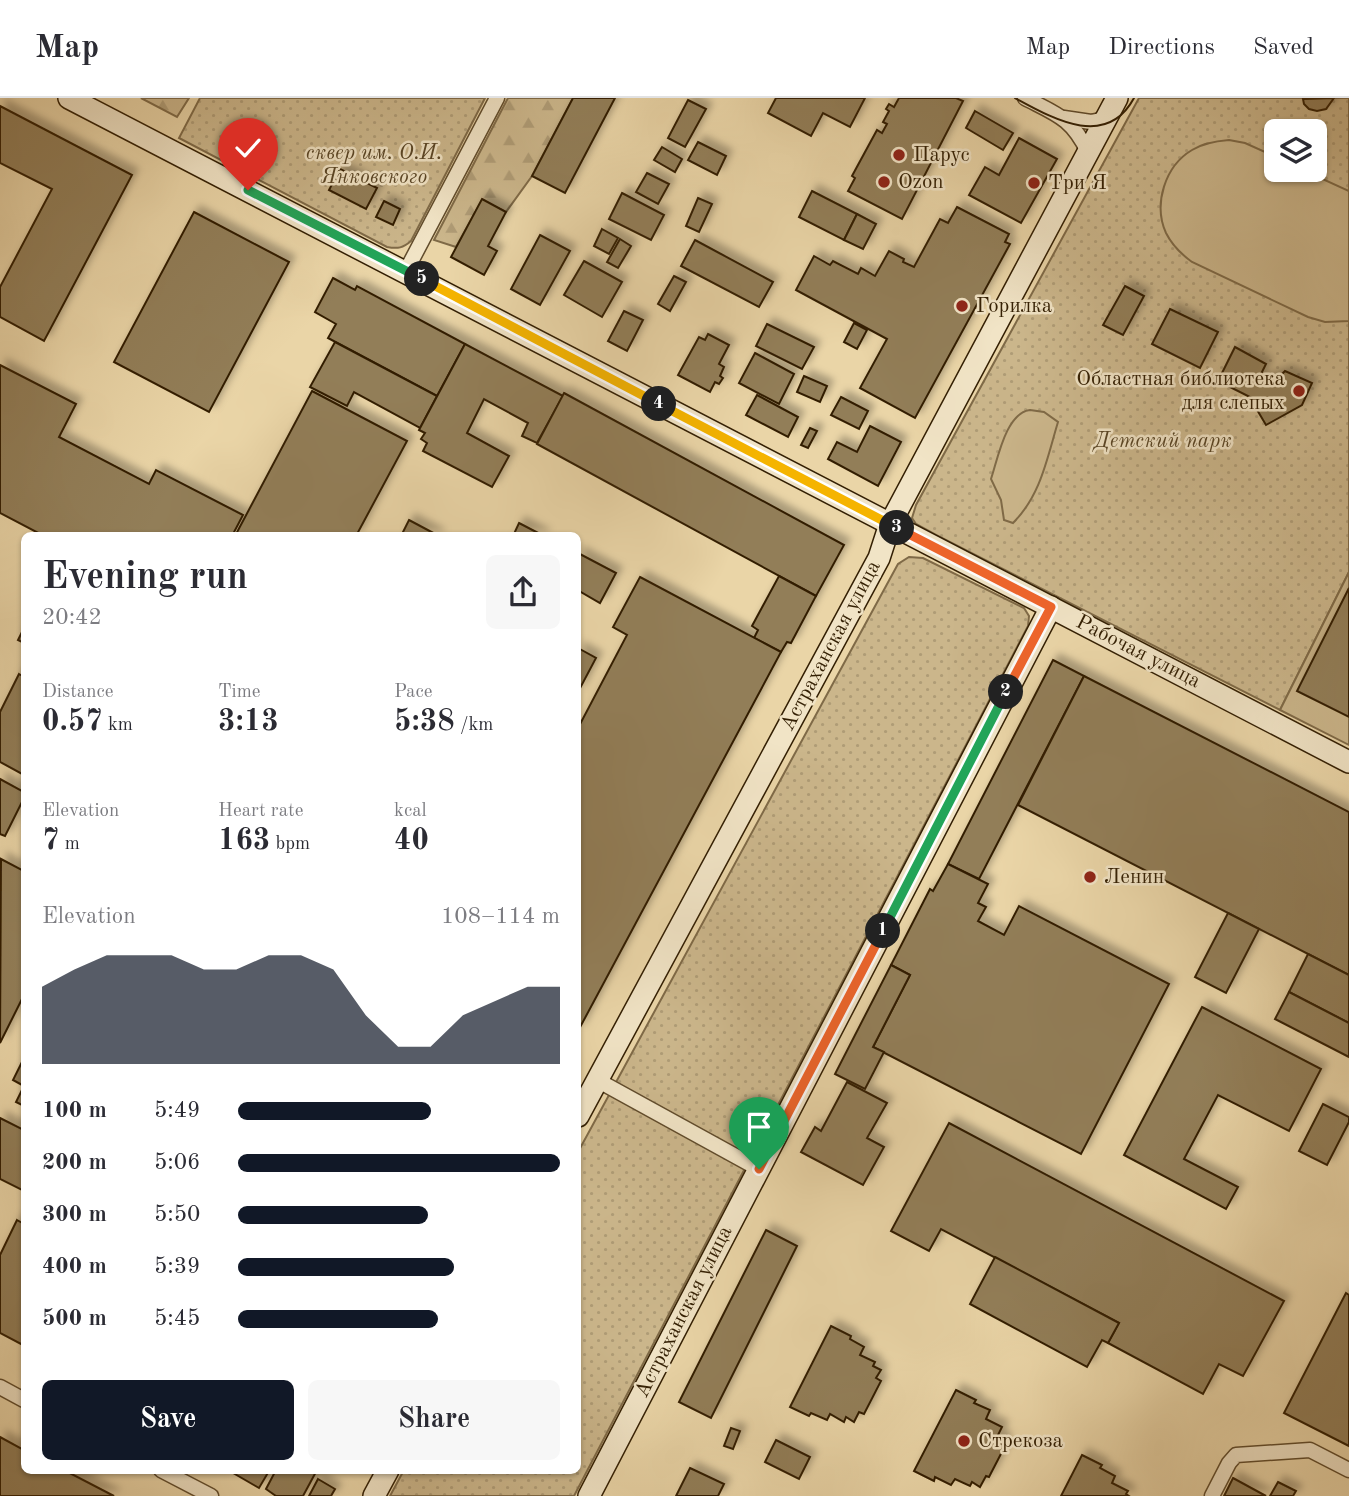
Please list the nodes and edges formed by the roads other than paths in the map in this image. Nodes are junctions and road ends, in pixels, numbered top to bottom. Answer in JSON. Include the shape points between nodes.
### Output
{"nodes":[{"id":1,"x":69,"y":98,"type":"edge"},
{"id":2,"x":497,"y":98,"type":"edge"},
{"id":3,"x":1025,"y":98,"type":"edge"},
{"id":4,"x":1117,"y":98,"type":"edge"},
{"id":5,"x":1063,"y":118,"type":"junction"},
{"id":6,"x":1105,"y":119,"type":"junction"},
{"id":7,"x":1088,"y":152,"type":"junction"},
{"id":8,"x":406,"y":271,"type":"junction"},
{"id":9,"x":890,"y":524,"type":"junction"},
{"id":10,"x":1051,"y":607,"type":"junction"},
{"id":11,"x":1349,"y":762,"type":"edge"},
{"id":12,"x":597,"y":1080,"type":"junction"},
{"id":13,"x":581,"y":1110,"type":"edge"},
{"id":14,"x":759,"y":1169,"type":"junction"},
{"id":15,"x":0,"y":1387,"type":"edge"},
{"id":16,"x":21,"y":1398,"type":"edge"},
{"id":17,"x":1349,"y":1470,"type":"edge"},
{"id":18,"x":169,"y":1474,"type":"edge"},
{"id":19,"x":386,"y":1474,"type":"edge"},
{"id":20,"x":211,"y":1496,"type":"edge"},
{"id":21,"x":374,"y":1496,"type":"edge"},
{"id":22,"x":589,"y":1496,"type":"edge"},
{"id":23,"x":1212,"y":1496,"type":"edge"}],
"edges":[{"from":1,"to":8,"type":"main road","name":"Рабочая улица"},
{"from":2,"to":8,"type":"street"},
{"from":3,"to":5,"type":"street"},
{"from":4,"to":6,"type":"main road","name":"Астраханская улица"},
{"from":5,"to":6,"type":"street"},
{"from":5,"to":7,"type":"street","via":[[1075,128]]},
{"from":6,"to":7,"type":"main road","name":"Астраханская улица"},
{"from":7,"to":9,"type":"main road","name":"Астраханская улица"},
{"from":8,"to":9,"type":"main road","name":"Рабочая улица"},
{"from":9,"to":10,"type":"main road","name":"Рабочая улица"},
{"from":9,"to":12,"type":"main road","name":"Астраханская улица","via":[[879,558]]},
{"from":10,"to":11,"type":"main road","name":"Рабочая улица"},
{"from":10,"to":14,"type":"main road","name":"Астраханская улица"},
{"from":12,"to":13,"type":"main road","name":"Астраханская улица"},
{"from":12,"to":14,"type":"street"},
{"from":14,"to":22,"type":"main road","name":"Астраханская улица"},
{"from":15,"to":16,"type":"street"},
{"from":17,"to":23,"type":"street","via":[[1310,1450],[1236,1455]]},
{"from":18,"to":20,"type":"street"},
{"from":19,"to":21,"type":"main road"}]}
